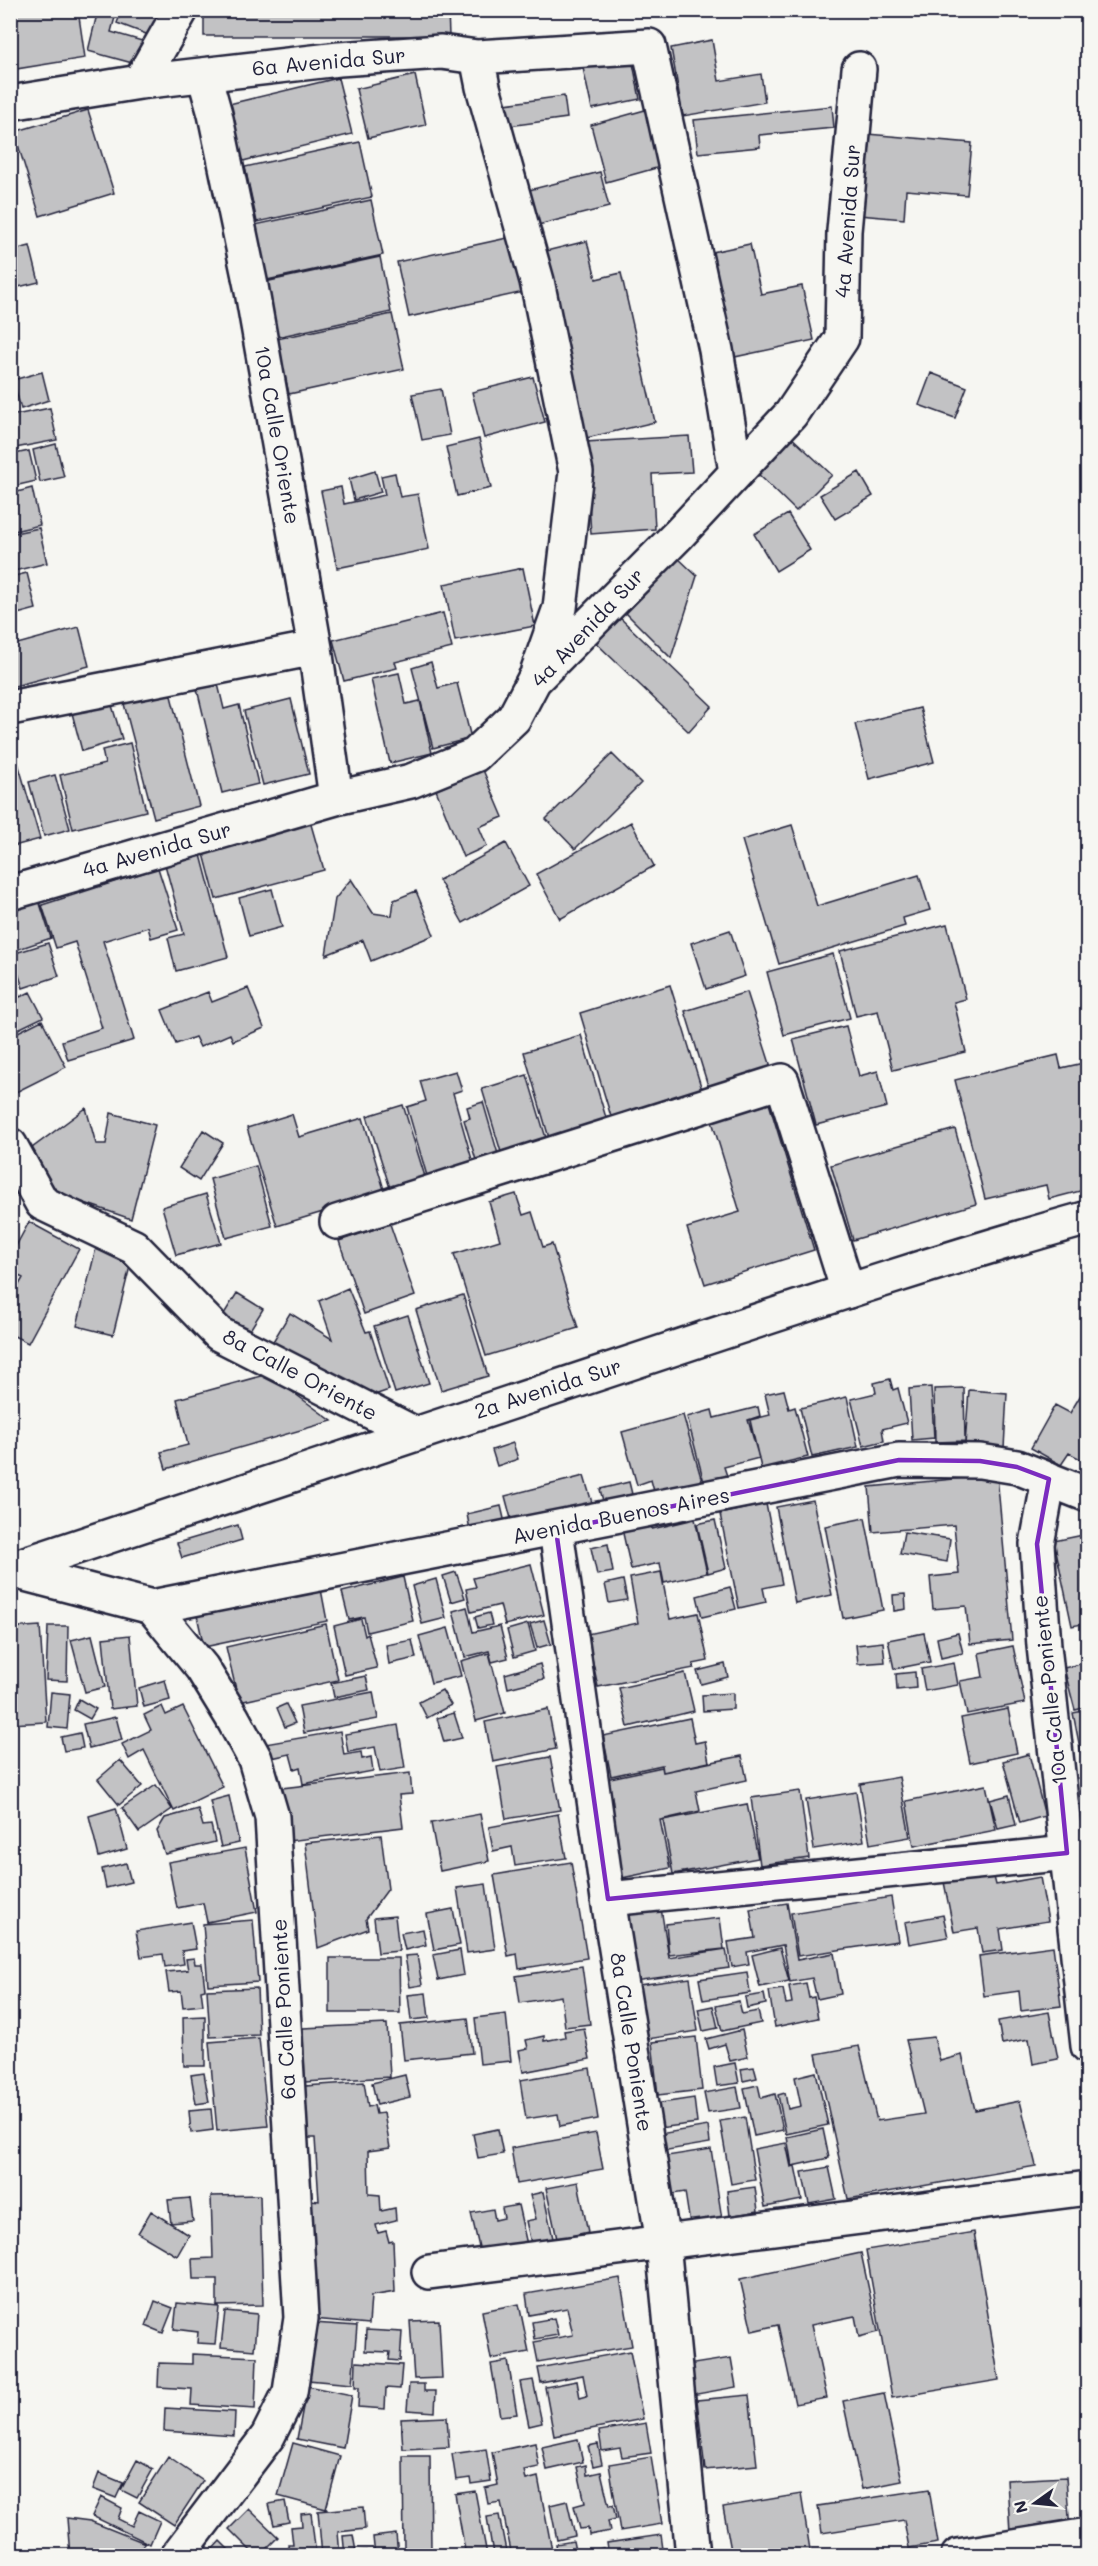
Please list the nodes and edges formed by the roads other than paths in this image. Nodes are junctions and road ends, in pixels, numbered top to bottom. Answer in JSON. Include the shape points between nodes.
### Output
{"nodes":[{"id":1,"x":181,"y":10,"type":"edge"},
{"id":2,"x":477,"y":57,"type":"junction"},
{"id":3,"x":859,"y":69,"type":"dead end"},
{"id":4,"x":204,"y":75,"type":"junction"},
{"id":5,"x":140,"y":82,"type":"junction"},
{"id":6,"x":10,"y":103,"type":"edge"},
{"id":7,"x":736,"y":472,"type":"junction"},
{"id":8,"x":315,"y":648,"type":"junction"},
{"id":9,"x":534,"y":680,"type":"junction"},
{"id":10,"x":10,"y":708,"type":"edge"},
{"id":11,"x":336,"y":798,"type":"junction"},
{"id":12,"x":10,"y":893,"type":"edge"},
{"id":13,"x":10,"y":1145,"type":"edge"},
{"id":14,"x":1088,"y":1218,"type":"edge"},
{"id":15,"x":337,"y":1222,"type":"dead end"},
{"id":16,"x":848,"y":1291,"type":"junction"},
{"id":17,"x":412,"y":1433,"type":"junction"},
{"id":18,"x":1049,"y":1479,"type":"junction"},
{"id":19,"x":1088,"y":1495,"type":"edge"},
{"id":20,"x":556,"y":1530,"type":"junction"},
{"id":21,"x":10,"y":1569,"type":"edge"},
{"id":22,"x":152,"y":1607,"type":"junction"},
{"id":23,"x":1067,"y":1853,"type":"junction"},
{"id":24,"x":608,"y":1899,"type":"junction"},
{"id":25,"x":1088,"y":2046,"type":"edge"},
{"id":26,"x":1088,"y":2188,"type":"edge"},
{"id":27,"x":663,"y":2243,"type":"junction"},
{"id":28,"x":429,"y":2272,"type":"dead end"},
{"id":29,"x":1088,"y":2535,"type":"edge"},
{"id":30,"x":177,"y":2556,"type":"edge"},
{"id":31,"x":693,"y":2556,"type":"edge"},
{"id":32,"x":958,"y":2556,"type":"edge"}],
"edges":[{"from":1,"to":5,"type":"street"},
{"from":2,"to":4,"type":"street","name":"6a Avenida Sur","via":[[441,52]]},
{"from":2,"to":7,"type":"street","name":"6a Avenida Sur","via":[[649,46],[716,350]]},
{"from":2,"to":9,"type":"street","via":[[537,281],[576,472],[560,608]]},
{"from":3,"to":7,"type":"street","name":"4a Avenida Sur","via":[[844,231],[842,338],[790,414]]},
{"from":4,"to":5,"type":"street","name":"6a Avenida Sur"},
{"from":4,"to":8,"type":"street","name":"10a Calle Oriente","via":[[251,286]]},
{"from":5,"to":6,"type":"street","name":"6a Avenida Sur"},
{"from":7,"to":9,"type":"street","name":"4a Avenida Sur"},
{"from":8,"to":10,"type":"street"},
{"from":8,"to":11,"type":"street","name":"10a Calle Oriente"},
{"from":9,"to":11,"type":"street","name":"4a Avenida Sur","via":[[514,718],[475,755],[411,782]]},
{"from":11,"to":12,"type":"street","name":"4a Avenida Sur"},
{"from":13,"to":17,"type":"street","name":"8a Calle Oriente","via":[[42,1203],[134,1247],[219,1334]]},
{"from":14,"to":16,"type":"street","name":"2a Avenida Sur"},
{"from":15,"to":16,"type":"street","via":[[782,1081]]},
{"from":16,"to":17,"type":"street","name":"2a Avenida Sur"},
{"from":17,"to":21,"type":"street","name":"2a Avenida Sur"},
{"from":18,"to":19,"type":"street","name":"Avenida Buenos Aires"},
{"from":18,"to":20,"type":"street","name":"Avenida Buenos Aires","via":[[1017,1467],[980,1461],[899,1460]]},
{"from":18,"to":23,"type":"street","name":"10a Calle Poniente","via":[[1037,1544]]},
{"from":20,"to":22,"type":"street","name":"Avenida Buenos Aires"},
{"from":20,"to":24,"type":"street","name":"8a Calle Poniente"},
{"from":21,"to":22,"type":"street"},
{"from":22,"to":30,"type":"street","name":"6a Calle Poniente","via":[[202,1668],[232,1717],[255,1759],[273,1817],[301,2318],[290,2392],[268,2436]]},
{"from":23,"to":24,"type":"street"},
{"from":23,"to":25,"type":"street","name":"10a Calle Poniente"},
{"from":24,"to":27,"type":"street","name":"8a Calle Poniente"},
{"from":26,"to":27,"type":"street"},
{"from":27,"to":28,"type":"street"},
{"from":27,"to":31,"type":"street","name":"8a Calle Poniente"},
{"from":29,"to":32,"type":"street"}]}
